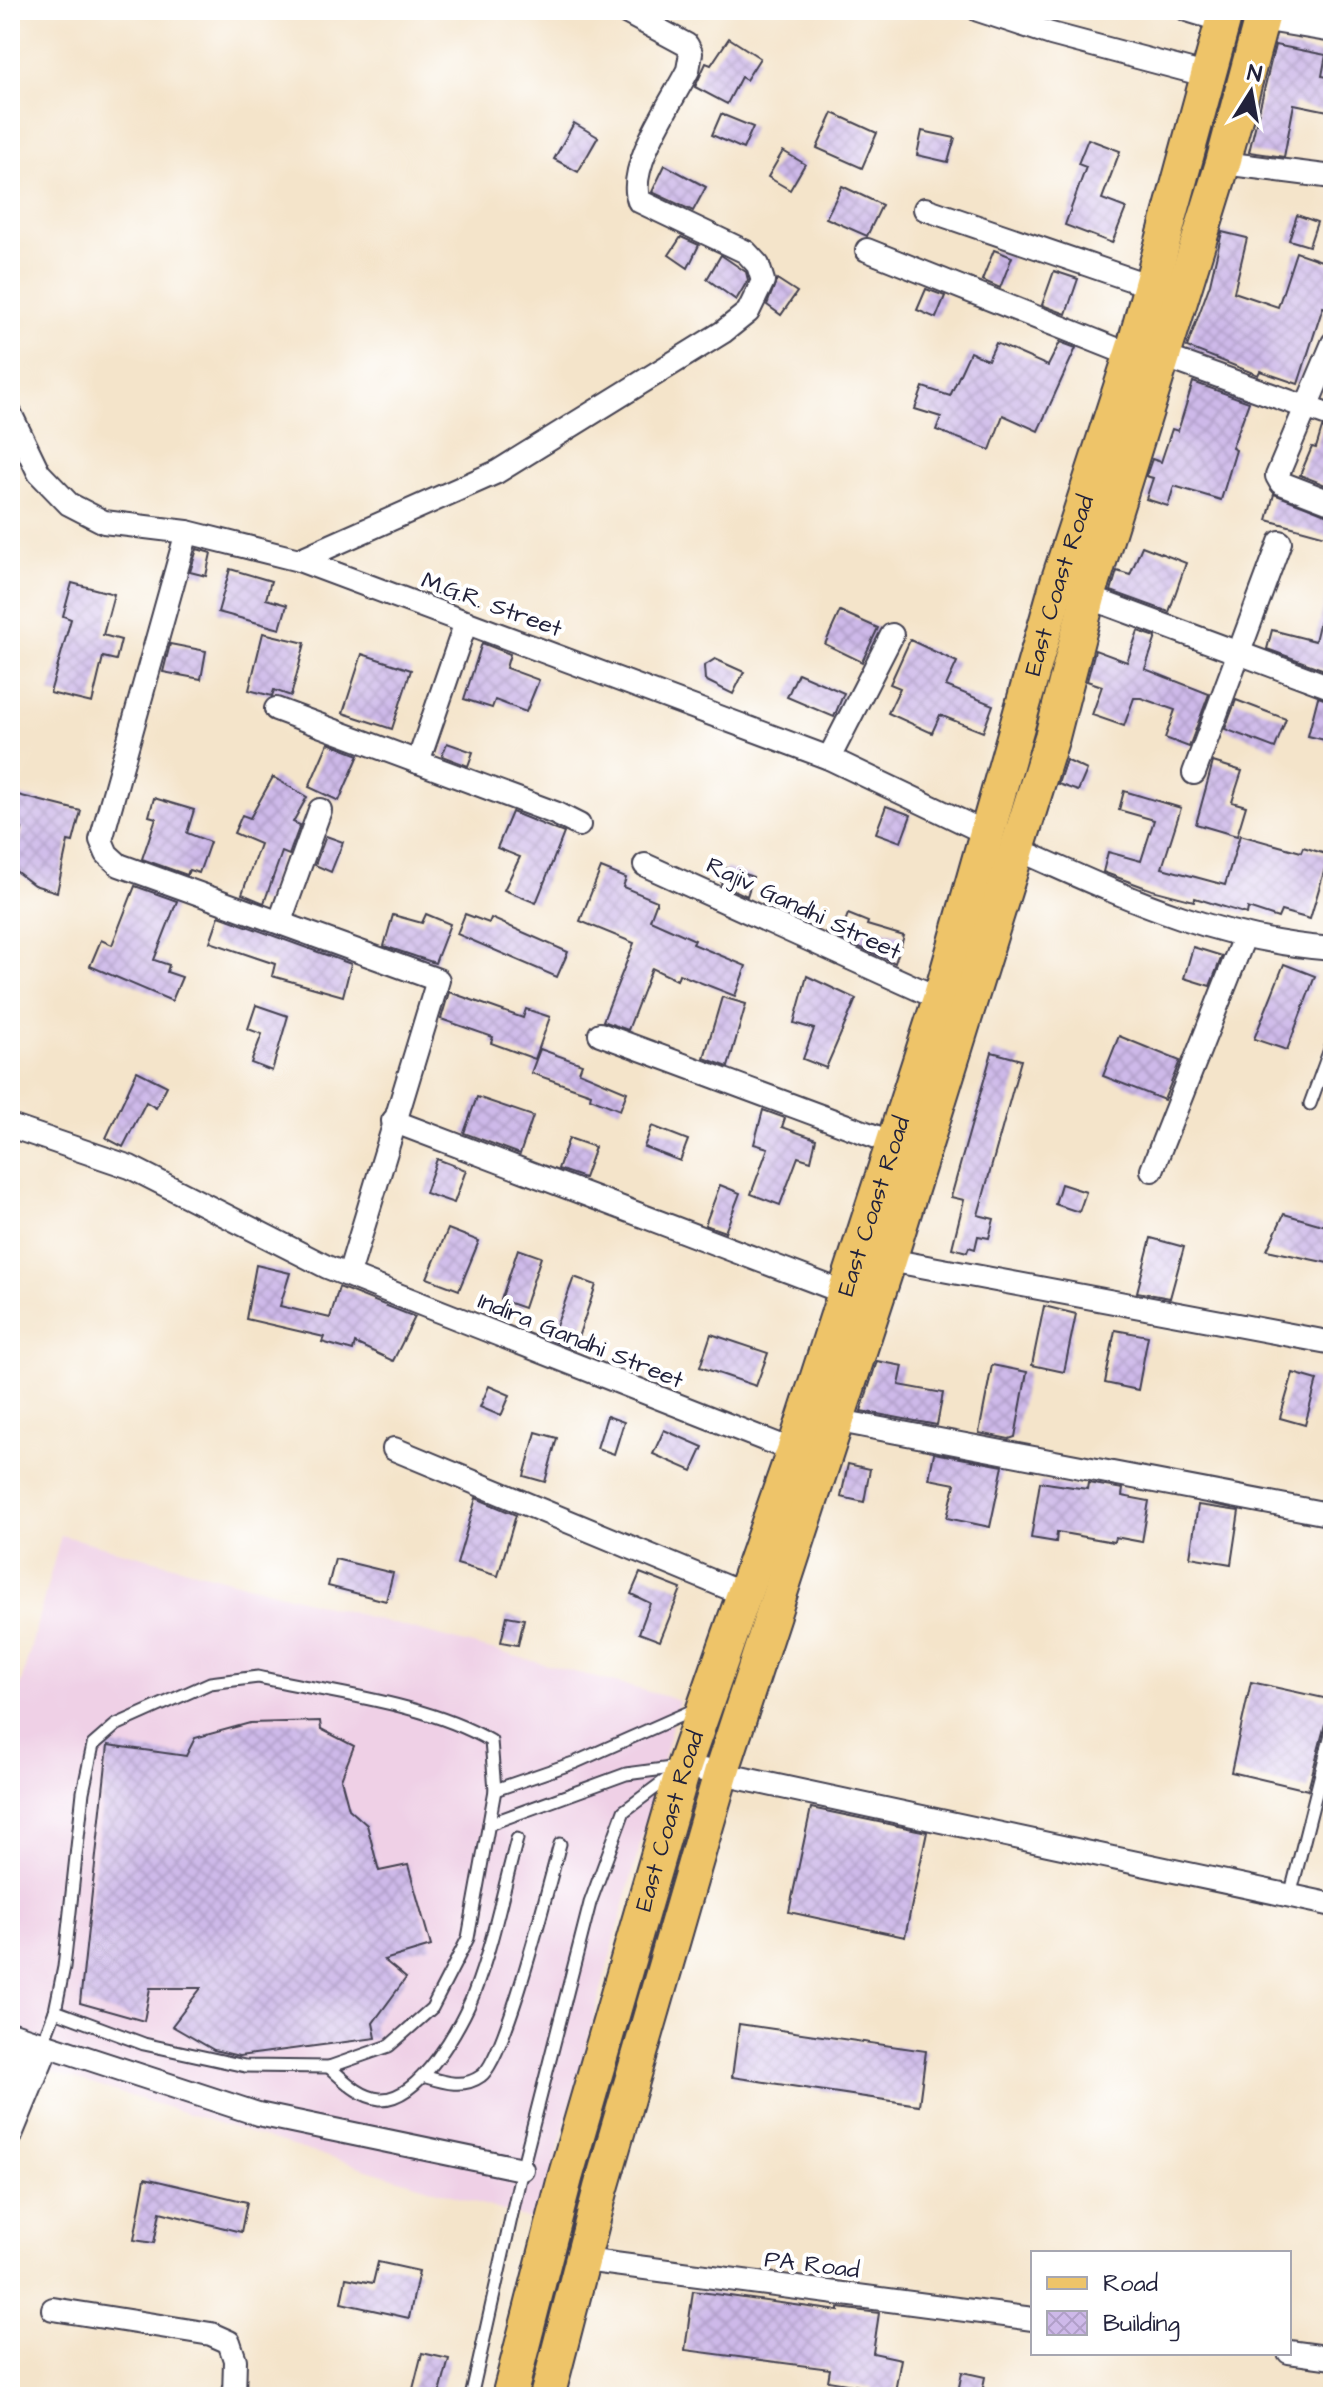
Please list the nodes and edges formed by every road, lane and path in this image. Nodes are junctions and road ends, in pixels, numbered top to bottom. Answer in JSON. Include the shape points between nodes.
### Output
{"nodes":[{"id":1,"x":622,"y":10,"type":"edge"},
{"id":2,"x":978,"y":10,"type":"edge"},
{"id":3,"x":1187,"y":10,"type":"edge"},
{"id":4,"x":1263,"y":14,"type":"edge"},
{"id":5,"x":1224,"y":15,"type":"edge"},
{"id":6,"x":1333,"y":31,"type":"edge"},
{"id":7,"x":1209,"y":76,"type":"junction"},
{"id":8,"x":1223,"y":163,"type":"junction"},
{"id":9,"x":1333,"y":177,"type":"edge"},
{"id":10,"x":925,"y":209,"type":"dead end"},
{"id":11,"x":867,"y":250,"type":"dead end"},
{"id":12,"x":1150,"y":286,"type":"junction"},
{"id":13,"x":1333,"y":343,"type":"edge"},
{"id":14,"x":1147,"y":355,"type":"junction"},
{"id":15,"x":1306,"y":407,"type":"junction"},
{"id":16,"x":10,"y":413,"type":"edge"},
{"id":17,"x":1333,"y":417,"type":"edge"},
{"id":18,"x":19,"y":452,"type":"edge"},
{"id":19,"x":1333,"y":503,"type":"edge"},
{"id":20,"x":187,"y":532,"type":"junction"},
{"id":21,"x":1280,"y":542,"type":"dead end"},
{"id":22,"x":299,"y":560,"type":"junction"},
{"id":23,"x":1088,"y":597,"type":"junction"},
{"id":24,"x":466,"y":622,"type":"junction"},
{"id":25,"x":892,"y":635,"type":"dead end"},
{"id":26,"x":1239,"y":653,"type":"junction"},
{"id":27,"x":1333,"y":688,"type":"edge"},
{"id":28,"x":276,"y":709,"type":"dead end"},
{"id":29,"x":829,"y":758,"type":"junction"},
{"id":30,"x":418,"y":762,"type":"junction"},
{"id":31,"x":1194,"y":773,"type":"dead end"},
{"id":32,"x":320,"y":810,"type":"dead end"},
{"id":33,"x":579,"y":825,"type":"dead end"},
{"id":34,"x":1001,"y":841,"type":"junction"},
{"id":35,"x":645,"y":865,"type":"dead end"},
{"id":36,"x":280,"y":921,"type":"junction"},
{"id":37,"x":1244,"y":937,"type":"junction"},
{"id":38,"x":1333,"y":949,"type":"edge"},
{"id":39,"x":940,"y":999,"type":"junction"},
{"id":40,"x":600,"y":1034,"type":"dead end"},
{"id":41,"x":1333,"y":1041,"type":"edge"},
{"id":42,"x":1310,"y":1104,"type":"dead end"},
{"id":43,"x":393,"y":1121,"type":"junction"},
{"id":44,"x":10,"y":1126,"type":"edge"},
{"id":45,"x":893,"y":1143,"type":"junction"},
{"id":46,"x":1152,"y":1170,"type":"dead end"},
{"id":47,"x":889,"y":1260,"type":"junction"},
{"id":48,"x":349,"y":1274,"type":"junction"},
{"id":49,"x":843,"y":1292,"type":"junction"},
{"id":50,"x":1333,"y":1343,"type":"edge"},
{"id":51,"x":834,"y":1420,"type":"junction"},
{"id":52,"x":394,"y":1449,"type":"dead end"},
{"id":53,"x":794,"y":1451,"type":"junction"},
{"id":54,"x":1333,"y":1515,"type":"edge"},
{"id":55,"x":743,"y":1594,"type":"junction"},
{"id":56,"x":706,"y":1704,"type":"junction"},
{"id":57,"x":1333,"y":1726,"type":"edge"},
{"id":58,"x":684,"y":1766,"type":"junction"},
{"id":59,"x":721,"y":1774,"type":"junction"},
{"id":60,"x":495,"y":1790,"type":"junction"},
{"id":61,"x":489,"y":1824,"type":"junction"},
{"id":62,"x":517,"y":1839,"type":"dead end"},
{"id":63,"x":560,"y":1844,"type":"dead end"},
{"id":64,"x":1290,"y":1896,"type":"junction"},
{"id":65,"x":1333,"y":1905,"type":"edge"},
{"id":66,"x":55,"y":2011,"type":"junction"},
{"id":67,"x":32,"y":2041,"type":"edge"},
{"id":68,"x":329,"y":2067,"type":"junction"},
{"id":69,"x":423,"y":2076,"type":"junction"},
{"id":70,"x":10,"y":2083,"type":"edge"},
{"id":71,"x":10,"y":2137,"type":"edge"},
{"id":72,"x":522,"y":2169,"type":"junction"},
{"id":73,"x":584,"y":2260,"type":"junction"},
{"id":74,"x":53,"y":2309,"type":"dead end"},
{"id":75,"x":1031,"y":2319,"type":"edge"},
{"id":76,"x":1291,"y":2352,"type":"edge"},
{"id":77,"x":1333,"y":2358,"type":"edge"},
{"id":78,"x":234,"y":2397,"type":"edge"},
{"id":79,"x":471,"y":2397,"type":"edge"},
{"id":80,"x":509,"y":2397,"type":"edge"},
{"id":81,"x":547,"y":2397,"type":"edge"}],
"edges":[{"from":1,"to":22,"type":"street","via":[[687,45],[691,53],[688,70],[639,167],[634,187],[639,201],[746,252],[763,281],[748,312],[497,472]]},
{"from":2,"to":7,"type":"street"},
{"from":3,"to":5,"type":"street"},
{"from":4,"to":6,"type":"street"},
{"from":4,"to":8,"type":"main road","name":"East Coast Road"},
{"from":5,"to":7,"type":"main road","name":"East Coast Road"},
{"from":7,"to":12,"type":"main road","name":"East Coast Road"},
{"from":8,"to":9,"type":"street"},
{"from":8,"to":14,"type":"main road","name":"East Coast Road"},
{"from":10,"to":12,"type":"street"},
{"from":11,"to":14,"type":"street"},
{"from":12,"to":14,"type":"main road","name":"East Coast Road"},
{"from":13,"to":15,"type":"street"},
{"from":14,"to":15,"type":"street"},
{"from":14,"to":23,"type":"main road","name":"East Coast Road"},
{"from":14,"to":34,"type":"main road","name":"East Coast Road","via":[[1057,585]]},
{"from":15,"to":17,"type":"street"},
{"from":15,"to":19,"type":"street","via":[[1277,476],[1281,483]]},
{"from":16,"to":18,"type":"street","name":"M.G.R. Street"},
{"from":18,"to":20,"type":"street","name":"M.G.R. Street","via":[[69,504],[104,522]]},
{"from":20,"to":22,"type":"street","name":"M.G.R. Street"},
{"from":20,"to":36,"type":"street","via":[[101,840],[119,865]]},
{"from":21,"to":26,"type":"street"},
{"from":22,"to":24,"type":"street","name":"M.G.R. Street"},
{"from":23,"to":26,"type":"street"},
{"from":23,"to":34,"type":"main road","name":"East Coast Road","via":[[1052,737]]},
{"from":24,"to":29,"type":"street","name":"M.G.R. Street"},
{"from":24,"to":30,"type":"street"},
{"from":25,"to":29,"type":"street"},
{"from":26,"to":27,"type":"street"},
{"from":26,"to":31,"type":"street"},
{"from":28,"to":30,"type":"street"},
{"from":29,"to":34,"type":"street","name":"M.G.R. Street"},
{"from":30,"to":33,"type":"street"},
{"from":32,"to":36,"type":"street"},
{"from":34,"to":37,"type":"street","name":"M.G.R. Street","via":[[1157,910]]},
{"from":34,"to":39,"type":"main road","name":"East Coast Road"},
{"from":34,"to":47,"type":"main road","name":"East Coast Road"},
{"from":35,"to":39,"type":"street","name":"Rajiv Gandhi Street"},
{"from":36,"to":43,"type":"street","via":[[438,980]]},
{"from":37,"to":38,"type":"street","name":"M.G.R. Street"},
{"from":37,"to":46,"type":"street"},
{"from":39,"to":45,"type":"main road","name":"East Coast Road"},
{"from":40,"to":45,"type":"street"},
{"from":41,"to":42,"type":"lane"},
{"from":43,"to":48,"type":"street"},
{"from":43,"to":49,"type":"street"},
{"from":44,"to":48,"type":"street","name":"Indira Gandhi Street","via":[[130,1167],[292,1251]]},
{"from":45,"to":49,"type":"main road","name":"East Coast Road"},
{"from":47,"to":50,"type":"street"},
{"from":47,"to":51,"type":"main road","name":"East Coast Road"},
{"from":48,"to":53,"type":"street","name":"Indira Gandhi Street"},
{"from":49,"to":53,"type":"main road","name":"East Coast Road"},
{"from":51,"to":54,"type":"street"},
{"from":51,"to":59,"type":"main road","name":"East Coast Road"},
{"from":52,"to":55,"type":"street"},
{"from":53,"to":55,"type":"main road","name":"East Coast Road"},
{"from":55,"to":56,"type":"main road","name":"East Coast Road"},
{"from":56,"to":58,"type":"main road","name":"East Coast Road"},
{"from":56,"to":60,"type":"lane","via":[[576,1762]]},
{"from":57,"to":64,"type":"lane"},
{"from":58,"to":59,"type":"street"},
{"from":58,"to":61,"type":"lane","via":[[626,1774]]},
{"from":58,"to":72,"type":"lane","via":[[624,1811],[590,1903]]},
{"from":58,"to":80,"type":"main road","name":"East Coast Road","via":[[561,2193]]},
{"from":59,"to":64,"type":"street"},
{"from":59,"to":73,"type":"main road","name":"East Coast Road"},
{"from":60,"to":61,"type":"lane"},
{"from":60,"to":66,"type":"lane","via":[[491,1741],[468,1728],[258,1677],[210,1683],[116,1725],[93,1745]]},
{"from":61,"to":68,"type":"lane","via":[[468,1938],[432,2008],[389,2046]]},
{"from":62,"to":69,"type":"lane","via":[[473,1994]]},
{"from":63,"to":69,"type":"lane","via":[[509,2021],[485,2074],[467,2084]]},
{"from":64,"to":65,"type":"street"},
{"from":66,"to":67,"type":"lane"},
{"from":66,"to":68,"type":"lane","via":[[144,2044],[245,2066]]},
{"from":67,"to":70,"type":"street"},
{"from":67,"to":71,"type":"street"},
{"from":67,"to":72,"type":"street","via":[[258,2114]]},
{"from":68,"to":69,"type":"lane","via":[[361,2094],[383,2099],[414,2086]]},
{"from":72,"to":79,"type":"lane"},
{"from":73,"to":75,"type":"street","name":"PA Road"},
{"from":73,"to":81,"type":"main road","name":"East Coast Road"},
{"from":74,"to":78,"type":"street","via":[[211,2334],[229,2342],[235,2360]]},
{"from":76,"to":77,"type":"street"}]}
